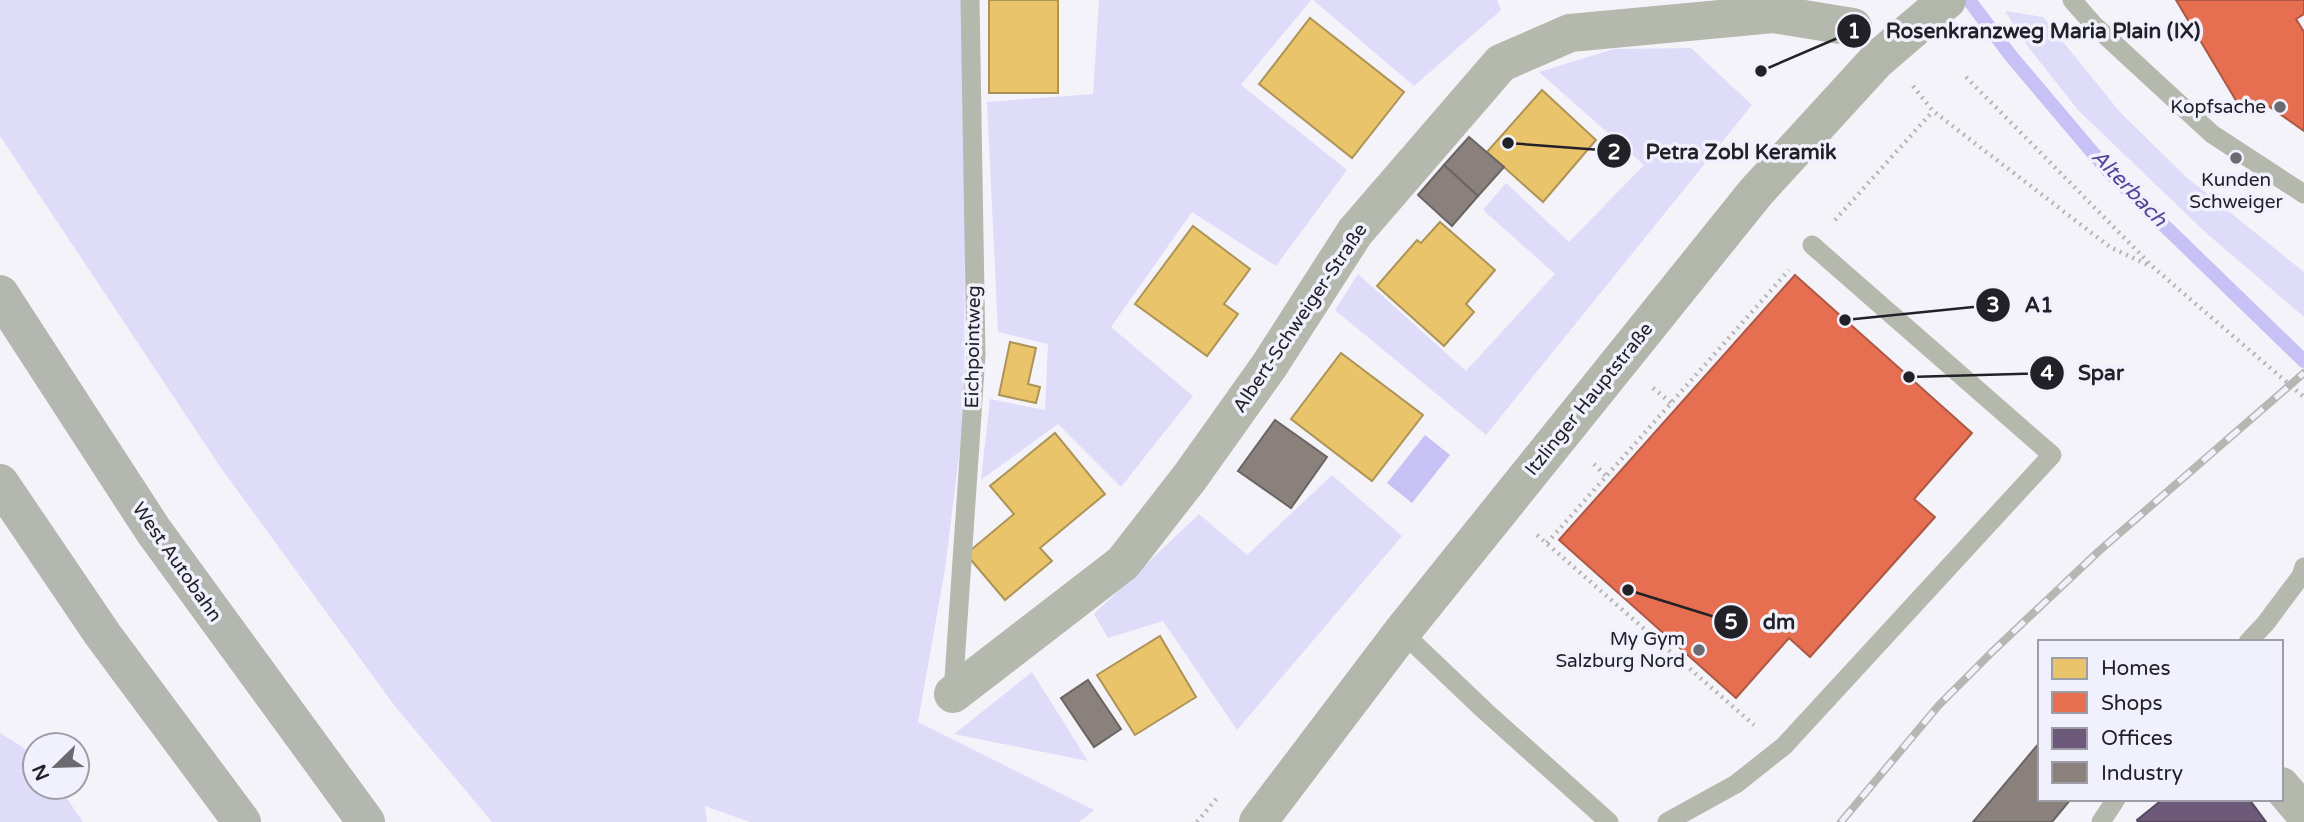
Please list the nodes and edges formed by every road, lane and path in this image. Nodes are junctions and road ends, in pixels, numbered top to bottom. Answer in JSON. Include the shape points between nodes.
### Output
{"nodes":[{"id":1,"x":970,"y":0,"type":"edge"},
{"id":2,"x":1947,"y":0,"type":"edge"},
{"id":3,"x":2072,"y":0,"type":"edge"},
{"id":4,"x":1844,"y":13,"type":"edge"},
{"id":5,"x":1877,"y":60,"type":"junction"},
{"id":6,"x":1966,"y":77,"type":"dead end"},
{"id":7,"x":1913,"y":85,"type":"dead end"},
{"id":8,"x":1933,"y":111,"type":"junction"},
{"id":9,"x":2304,"y":194,"type":"edge"},
{"id":10,"x":1812,"y":245,"type":"junction"},
{"id":11,"x":2154,"y":268,"type":"junction"},
{"id":12,"x":0,"y":294,"type":"edge"},
{"id":13,"x":1652,"y":387,"type":"dead end"},
{"id":14,"x":2304,"y":397,"type":"edge"},
{"id":15,"x":1671,"y":403,"type":"junction"},
{"id":16,"x":1593,"y":463,"type":"dead end"},
{"id":17,"x":1606,"y":476,"type":"junction"},
{"id":18,"x":0,"y":483,"type":"edge"},
{"id":19,"x":1537,"y":534,"type":"dead end"},
{"id":20,"x":1547,"y":543,"type":"junction"},
{"id":21,"x":2304,"y":567,"type":"edge"},
{"id":22,"x":1402,"y":632,"type":"junction"},
{"id":23,"x":2250,"y":640,"type":"edge"},
{"id":24,"x":953,"y":694,"type":"joint"},
{"id":25,"x":1781,"y":749,"type":"junction"},
{"id":26,"x":2283,"y":788,"type":"edge"},
{"id":27,"x":2115,"y":801,"type":"edge"},
{"id":28,"x":2304,"y":813,"type":"edge"},
{"id":29,"x":242,"y":822,"type":"edge"},
{"id":30,"x":366,"y":822,"type":"edge"},
{"id":31,"x":1258,"y":822,"type":"edge"},
{"id":32,"x":1609,"y":822,"type":"edge"},
{"id":33,"x":1667,"y":822,"type":"edge"},
{"id":34,"x":2101,"y":822,"type":"edge"}],
"edges":[{"from":1,"to":24,"type":"lane","name":"Eichpointweg","via":[[976,355]]},
{"from":2,"to":5,"type":"main road","name":"Itzlinger Hauptstraße","bridge":true},
{"from":3,"to":9,"type":"lane","via":[[2212,134]]},
{"from":4,"to":5,"type":"street"},
{"from":4,"to":24,"type":"street","name":"Albert-Schweiger-Straße","via":[[1570,33],[1502,63],[1355,232],[1269,366],[1123,563]]},
{"from":5,"to":22,"type":"main road","name":"Itzlinger Hauptstraße","via":[[1756,192]]},
{"from":6,"to":11,"type":"path"},
{"from":7,"to":8,"type":"path"},
{"from":8,"to":10,"type":"path"},
{"from":8,"to":11,"type":"path","via":[[2110,247]]},
{"from":10,"to":15,"type":"path"},
{"from":10,"to":25,"type":"lane","via":[[2052,455]]},
{"from":11,"to":14,"type":"path"},
{"from":12,"to":30,"type":"highway","name":"West Autobahn","via":[[153,530]]},
{"from":13,"to":15,"type":"path"},
{"from":15,"to":17,"type":"path"},
{"from":16,"to":17,"type":"path"},
{"from":17,"to":20,"type":"path"},
{"from":18,"to":29,"type":"highway","via":[[103,635]]},
{"from":19,"to":20,"type":"path"},
{"from":20,"to":25,"type":"path"},
{"from":21,"to":23,"type":"lane"},
{"from":22,"to":31,"type":"main road","name":"Itzlinger Hauptstraße"},
{"from":22,"to":32,"type":"lane"},
{"from":25,"to":33,"type":"lane","via":[[1736,784]]},
{"from":26,"to":28,"type":"street"},
{"from":27,"to":34,"type":"lane"}]}
